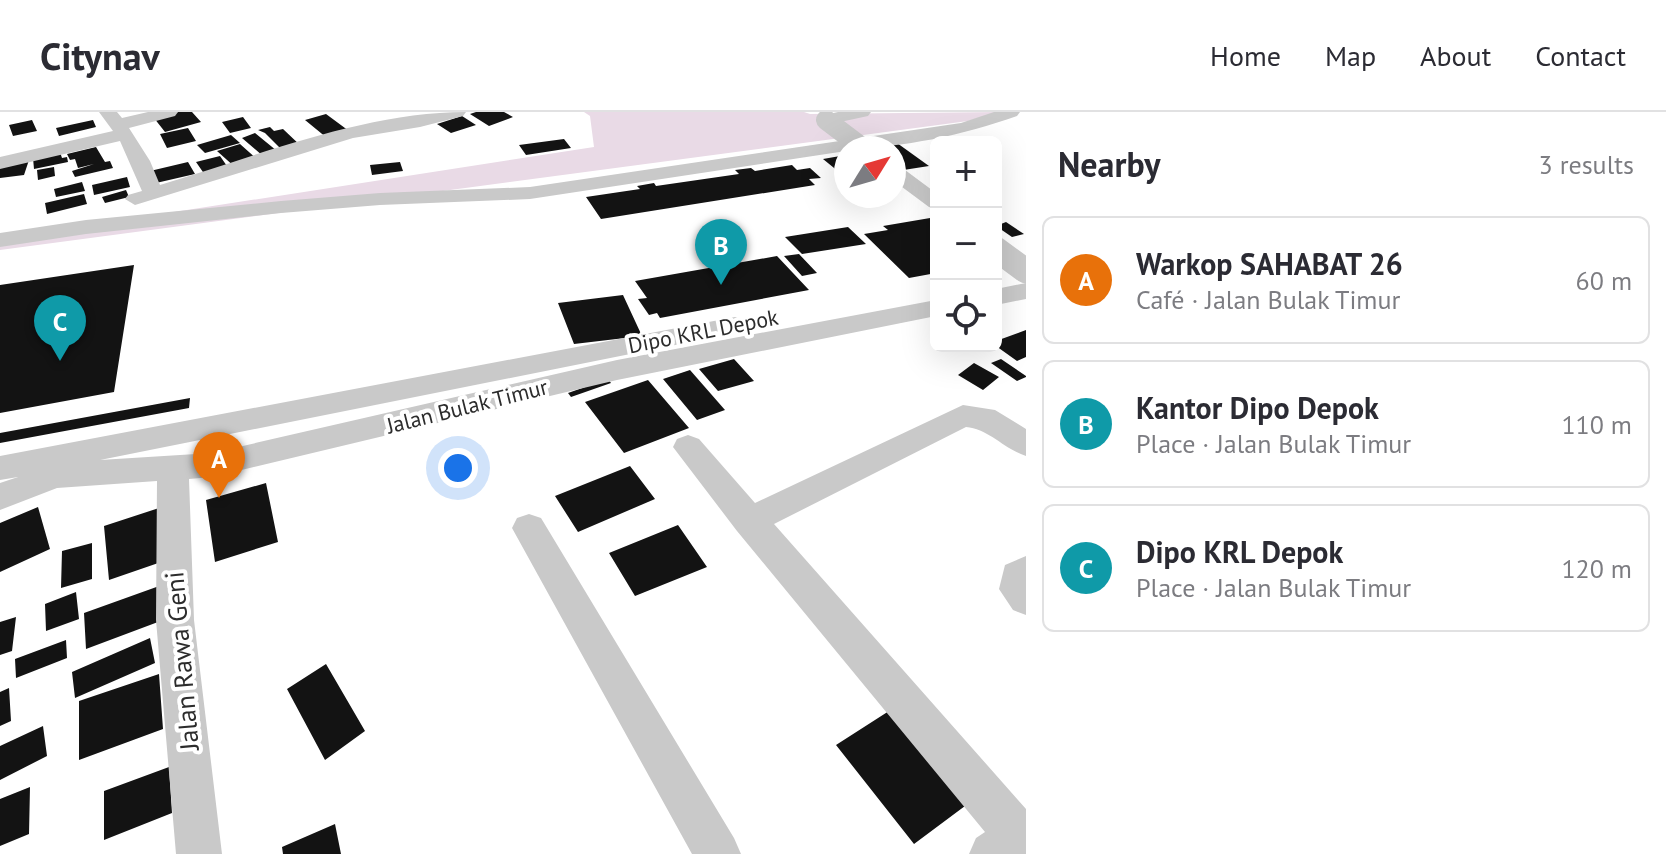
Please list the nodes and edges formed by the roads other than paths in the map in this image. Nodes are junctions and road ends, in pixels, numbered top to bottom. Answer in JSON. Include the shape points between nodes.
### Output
{"nodes":[{"id":1,"x":169,"y":112,"type":"edge"},
{"id":2,"x":345,"y":112,"type":"edge"},
{"id":3,"x":862,"y":112,"type":"edge"},
{"id":4,"x":1011,"y":112,"type":"edge"},
{"id":5,"x":448,"y":113,"type":"edge"},
{"id":6,"x":117,"y":124,"type":"edge"},
{"id":7,"x":359,"y":131,"type":"junction"},
{"id":8,"x":847,"y":136,"type":"edge"},
{"id":9,"x":0,"y":163,"type":"edge"},
{"id":10,"x":906,"y":180,"type":"edge"},
{"id":11,"x":153,"y":194,"type":"junction"},
{"id":12,"x":930,"y":198,"type":"edge"},
{"id":13,"x":0,"y":230,"type":"edge"},
{"id":14,"x":0,"y":240,"type":"edge"},
{"id":15,"x":1002,"y":253,"type":"edge"},
{"id":16,"x":1026,"y":255,"type":"edge"},
{"id":17,"x":1002,"y":262,"type":"edge"},
{"id":18,"x":1026,"y":271,"type":"edge"},
{"id":19,"x":930,"y":289,"type":"edge"},
{"id":20,"x":1026,"y":291,"type":"edge"},
{"id":21,"x":1002,"y":296,"type":"edge"},
{"id":22,"x":930,"y":309,"type":"edge"},
{"id":23,"x":1026,"y":444,"type":"edge"},
{"id":24,"x":688,"y":447,"type":"dead end"},
{"id":25,"x":0,"y":468,"type":"edge"},
{"id":26,"x":173,"y":469,"type":"junction"},
{"id":27,"x":0,"y":497,"type":"edge"},
{"id":28,"x":749,"y":521,"type":"junction"},
{"id":29,"x":529,"y":528,"type":"dead end"},
{"id":30,"x":1026,"y":572,"type":"edge"},
{"id":31,"x":1026,"y":598,"type":"edge"},
{"id":32,"x":1012,"y":841,"type":"edge"},
{"id":33,"x":199,"y":854,"type":"edge"},
{"id":34,"x":718,"y":854,"type":"edge"}],
"edges":[{"from":1,"to":6,"type":"street"},
{"from":2,"to":7,"type":"street"},
{"from":3,"to":8,"type":"street","bridge":true,"via":[[826,120]]},
{"from":4,"to":14,"type":"street","via":[[964,128],[895,140],[530,193],[281,207]]},
{"from":5,"to":7,"type":"street"},
{"from":6,"to":9,"type":"street"},
{"from":6,"to":11,"type":"street","via":[[144,167]]},
{"from":7,"to":11,"type":"street"},
{"from":10,"to":12,"type":"street"},
{"from":11,"to":13,"type":"street","via":[[87,214]]},
{"from":15,"to":18,"type":"street","bridge":true},
{"from":16,"to":17,"type":"street"},
{"from":19,"to":25,"type":"street","name":"Dipo KRL Depok"},
{"from":20,"to":21,"type":"street"},
{"from":22,"to":26,"type":"street","name":"Jalan Bulak Timur","via":[[617,370],[294,448]]},
{"from":23,"to":28,"type":"street","via":[[985,418],[963,416]]},
{"from":24,"to":28,"type":"street"},
{"from":26,"to":27,"type":"street","name":"Jalan Bulak Timur","via":[[55,476]]},
{"from":26,"to":33,"type":"street","name":"Jalan Rawa Geni","via":[[175,620]]},
{"from":28,"to":32,"type":"street"},
{"from":29,"to":34,"type":"street"},
{"from":30,"to":31,"type":"street","via":[[1018,576],[1017,589]]}]}
